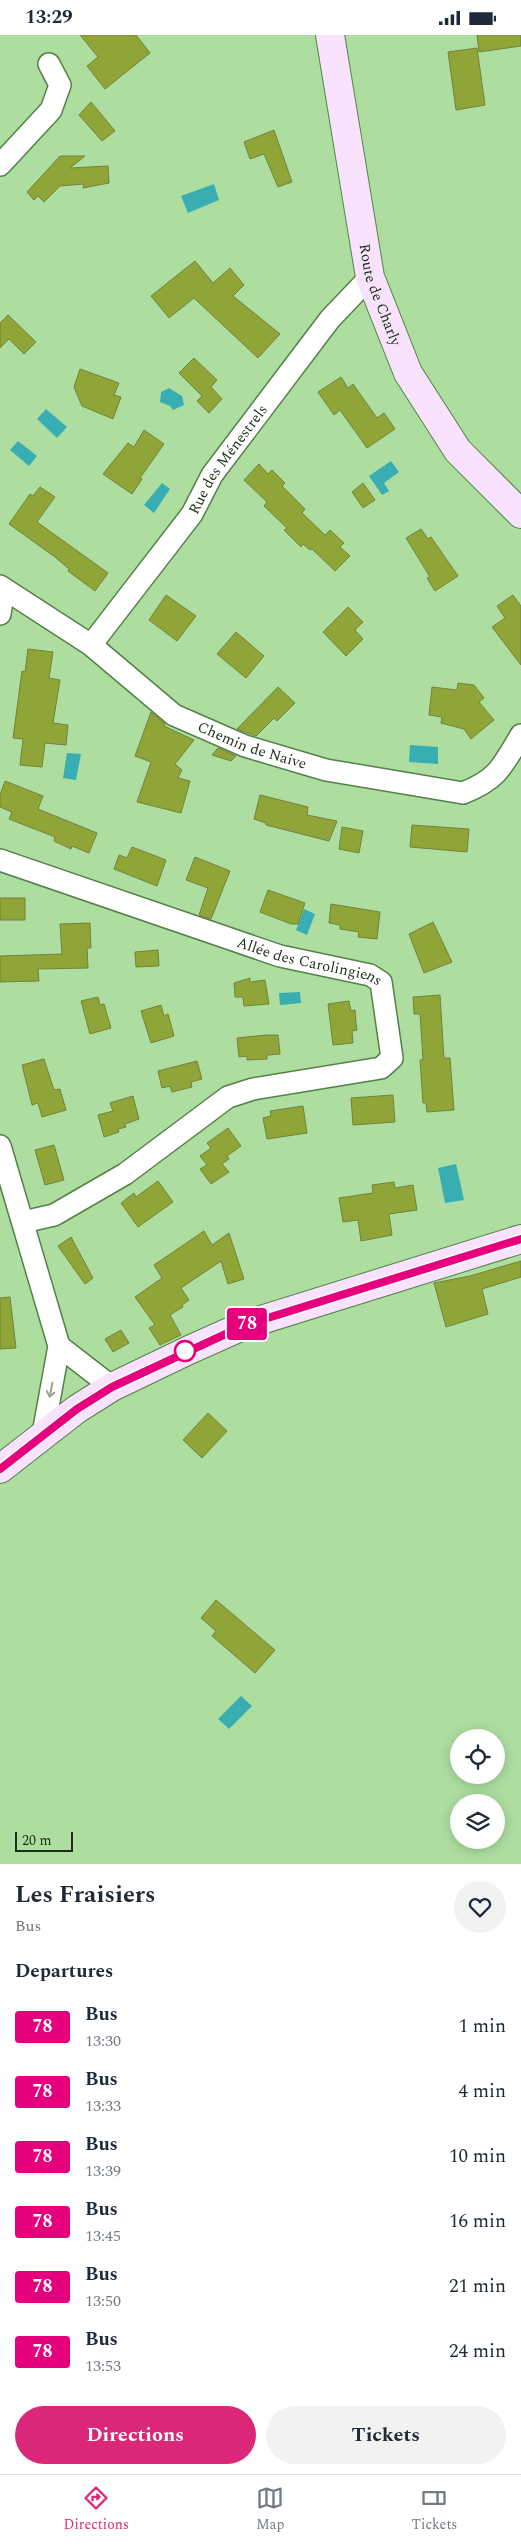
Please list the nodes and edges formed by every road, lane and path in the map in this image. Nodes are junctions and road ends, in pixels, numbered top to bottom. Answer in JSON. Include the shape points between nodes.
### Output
{"nodes":[{"id":1,"x":330,"y":35,"type":"edge"},
{"id":2,"x":48,"y":64,"type":"dead end"},
{"id":3,"x":0,"y":165,"type":"edge"},
{"id":4,"x":370,"y":277,"type":"junction"},
{"id":5,"x":521,"y":514,"type":"edge"},
{"id":6,"x":2,"y":587,"type":"edge"},
{"id":7,"x":0,"y":614,"type":"edge"},
{"id":8,"x":91,"y":645,"type":"junction"},
{"id":9,"x":521,"y":735,"type":"edge"},
{"id":10,"x":0,"y":860,"type":"edge"},
{"id":11,"x":0,"y":1146,"type":"edge"},
{"id":12,"x":23,"y":1223,"type":"junction"},
{"id":13,"x":521,"y":1239,"type":"edge"},
{"id":14,"x":59,"y":1346,"type":"junction"},
{"id":15,"x":112,"y":1387,"type":"junction"},
{"id":16,"x":43,"y":1434,"type":"junction"},
{"id":17,"x":0,"y":1469,"type":"edge"}],
"edges":[{"from":1,"to":4,"type":"street","name":"Route de Charly"},
{"from":2,"to":3,"type":"street","via":[[60,85],[51,110]]},
{"from":4,"to":5,"type":"street","name":"Route de Charly","via":[[413,381],[458,451]]},
{"from":4,"to":8,"type":"street","name":"Rue des Ménestrels","via":[[330,319],[212,475],[192,514]]},
{"from":6,"to":7,"type":"street"},
{"from":6,"to":8,"type":"street","name":"Chemin de Naive"},
{"from":8,"to":9,"type":"street","name":"Chemin de Naive","via":[[174,715],[245,746],[326,770],[463,793],[484,785],[499,772]]},
{"from":10,"to":12,"type":"street","name":"Allée des Carolingiens","via":[[280,956],[370,975],[381,982],[392,1058],[381,1068],[253,1089],[228,1097],[125,1175],[54,1215]]},
{"from":11,"to":12,"type":"street"},
{"from":12,"to":14,"type":"street"},
{"from":13,"to":15,"type":"street","via":[[245,1325]]},
{"from":14,"to":15,"type":"street"},
{"from":14,"to":16,"type":"street","one_way":true},
{"from":15,"to":16,"type":"street"},
{"from":16,"to":17,"type":"street"}]}
